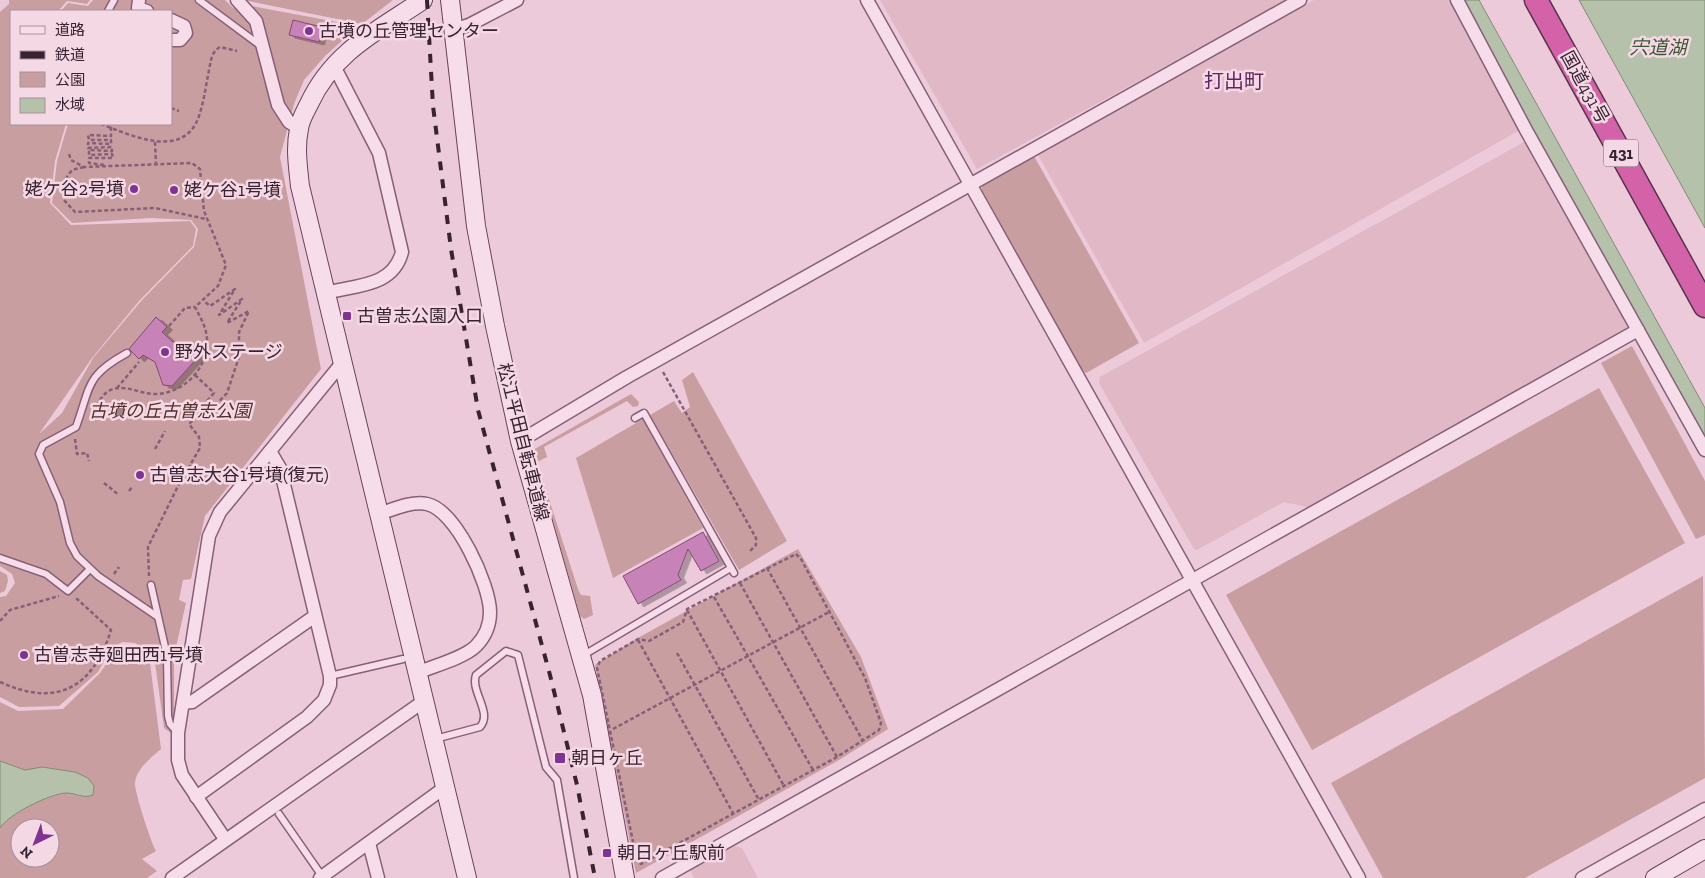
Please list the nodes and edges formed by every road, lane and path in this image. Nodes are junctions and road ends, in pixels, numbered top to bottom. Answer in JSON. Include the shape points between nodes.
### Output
{"nodes":[{"id":1,"x":138,"y":0,"type":"edge"},
{"id":2,"x":199,"y":0,"type":"edge"},
{"id":3,"x":237,"y":0,"type":"edge"},
{"id":4,"x":450,"y":0,"type":"edge"},
{"id":5,"x":517,"y":0,"type":"edge"},
{"id":6,"x":867,"y":0,"type":"edge"},
{"id":7,"x":1300,"y":0,"type":"edge"},
{"id":8,"x":1457,"y":0,"type":"edge"},
{"id":9,"x":1536,"y":0,"type":"edge"},
{"id":10,"x":419,"y":2,"type":"edge"},
{"id":11,"x":143,"y":10,"type":"edge"},
{"id":12,"x":172,"y":20,"type":"edge"},
{"id":13,"x":453,"y":30,"type":"junction"},
{"id":14,"x":172,"y":40,"type":"edge"},
{"id":15,"x":262,"y":47,"type":"junction"},
{"id":16,"x":237,"y":51,"type":"dead end"},
{"id":17,"x":333,"y":64,"type":"junction"},
{"id":18,"x":172,"y":108,"type":"edge"},
{"id":19,"x":179,"y":111,"type":"dead end"},
{"id":20,"x":111,"y":125,"type":"edge"},
{"id":21,"x":299,"y":128,"type":"junction"},
{"id":22,"x":155,"y":142,"type":"junction"},
{"id":23,"x":69,"y":154,"type":"dead end"},
{"id":24,"x":156,"y":164,"type":"junction"},
{"id":25,"x":107,"y":166,"type":"junction"},
{"id":26,"x":84,"y":167,"type":"junction"},
{"id":27,"x":971,"y":185,"type":"junction"},
{"id":28,"x":207,"y":219,"type":"junction"},
{"id":29,"x":325,"y":292,"type":"junction"},
{"id":30,"x":204,"y":301,"type":"junction"},
{"id":31,"x":1705,"y":306,"type":"edge"},
{"id":32,"x":195,"y":307,"type":"junction"},
{"id":33,"x":168,"y":326,"type":"dead end"},
{"id":34,"x":1638,"y":330,"type":"junction"},
{"id":35,"x":127,"y":353,"type":"dead end"},
{"id":36,"x":657,"y":360,"type":"junction"},
{"id":37,"x":139,"y":362,"type":"dead end"},
{"id":38,"x":342,"y":363,"type":"junction"},
{"id":39,"x":195,"y":375,"type":"junction"},
{"id":40,"x":117,"y":389,"type":"junction"},
{"id":41,"x":200,"y":415,"type":"junction"},
{"id":42,"x":635,"y":418,"type":"dead end"},
{"id":43,"x":89,"y":421,"type":"dead end"},
{"id":44,"x":165,"y":431,"type":"dead end"},
{"id":45,"x":76,"y":441,"type":"dead end"},
{"id":46,"x":520,"y":441,"type":"junction"},
{"id":47,"x":155,"y":450,"type":"dead end"},
{"id":48,"x":1705,"y":450,"type":"edge"},
{"id":49,"x":270,"y":451,"type":"junction"},
{"id":50,"x":89,"y":461,"type":"dead end"},
{"id":51,"x":104,"y":483,"type":"dead end"},
{"id":52,"x":132,"y":487,"type":"dead end"},
{"id":53,"x":129,"y":491,"type":"dead end"},
{"id":54,"x":119,"y":495,"type":"dead end"},
{"id":55,"x":379,"y":514,"type":"junction"},
{"id":56,"x":750,"y":551,"type":"dead end"},
{"id":57,"x":0,"y":558,"type":"edge"},
{"id":58,"x":119,"y":567,"type":"dead end"},
{"id":59,"x":767,"y":568,"type":"junction"},
{"id":60,"x":90,"y":569,"type":"junction"},
{"id":61,"x":110,"y":578,"type":"dead end"},
{"id":62,"x":1192,"y":581,"type":"junction"},
{"id":63,"x":151,"y":585,"type":"joint"},
{"id":64,"x":742,"y":587,"type":"dead end"},
{"id":65,"x":68,"y":591,"type":"junction"},
{"id":66,"x":714,"y":597,"type":"junction"},
{"id":67,"x":680,"y":598,"type":"junction"},
{"id":68,"x":687,"y":609,"type":"junction"},
{"id":69,"x":829,"y":612,"type":"junction"},
{"id":70,"x":315,"y":616,"type":"junction"},
{"id":71,"x":158,"y":617,"type":"junction"},
{"id":72,"x":0,"y":620,"type":"edge"},
{"id":73,"x":800,"y":627,"type":"junction"},
{"id":74,"x":631,"y":628,"type":"junction"},
{"id":75,"x":638,"y":639,"type":"junction"},
{"id":76,"x":773,"y":642,"type":"junction"},
{"id":77,"x":677,"y":654,"type":"dead end"},
{"id":78,"x":748,"y":656,"type":"junction"},
{"id":79,"x":581,"y":657,"type":"junction"},
{"id":80,"x":403,"y":659,"type":"dead end"},
{"id":81,"x":720,"y":671,"type":"junction"},
{"id":82,"x":417,"y":672,"type":"junction"},
{"id":83,"x":330,"y":676,"type":"junction"},
{"id":84,"x":0,"y":682,"type":"edge"},
{"id":85,"x":695,"y":684,"type":"junction"},
{"id":86,"x":670,"y":698,"type":"junction"},
{"id":87,"x":424,"y":701,"type":"junction"},
{"id":88,"x":183,"y":703,"type":"junction"},
{"id":89,"x":610,"y":731,"type":"junction"},
{"id":90,"x":178,"y":732,"type":"junction"},
{"id":91,"x":433,"y":740,"type":"junction"},
{"id":92,"x":863,"y":741,"type":"junction"},
{"id":93,"x":837,"y":757,"type":"junction"},
{"id":94,"x":813,"y":770,"type":"junction"},
{"id":95,"x":784,"y":786,"type":"junction"},
{"id":96,"x":444,"y":788,"type":"junction"},
{"id":97,"x":196,"y":797,"type":"junction"},
{"id":98,"x":759,"y":800,"type":"junction"},
{"id":99,"x":1705,"y":809,"type":"edge"},
{"id":100,"x":734,"y":813,"type":"junction"},
{"id":101,"x":279,"y":814,"type":"dead end"},
{"id":102,"x":226,"y":839,"type":"junction"},
{"id":103,"x":369,"y":843,"type":"junction"},
{"id":104,"x":1705,"y":850,"type":"edge"},
{"id":105,"x":321,"y":877,"type":"edge"},
{"id":106,"x":172,"y":878,"type":"edge"},
{"id":107,"x":378,"y":878,"type":"edge"},
{"id":108,"x":467,"y":878,"type":"edge"},
{"id":109,"x":574,"y":878,"type":"edge"},
{"id":110,"x":625,"y":878,"type":"edge"},
{"id":111,"x":662,"y":878,"type":"edge"},
{"id":112,"x":1359,"y":878,"type":"edge"},
{"id":113,"x":1582,"y":878,"type":"edge"},
{"id":114,"x":1654,"y":878,"type":"edge"}],
"edges":[{"from":1,"to":11,"type":"street","via":[[138,8]]},
{"from":2,"to":15,"type":"lane"},
{"from":3,"to":15,"type":"street","via":[[256,21]]},
{"from":4,"to":13,"type":"street","name":"松江平田自転車道線"},
{"from":5,"to":13,"type":"street"},
{"from":6,"to":27,"type":"street"},
{"from":7,"to":27,"type":"street"},
{"from":8,"to":34,"type":"street"},
{"from":9,"to":31,"type":"highway","name":"国道431号","number":"431"},
{"from":10,"to":17,"type":"street"},
{"from":12,"to":14,"type":"street","via":[[184,26],[186,33],[180,40]]},
{"from":13,"to":46,"type":"street","name":"松江平田自転車道線","via":[[476,226]]},
{"from":15,"to":21,"type":"street","via":[[278,105],[289,122]]},
{"from":16,"to":22,"type":"path","via":[[220,47],[212,55],[199,116],[187,133],[167,142]]},
{"from":17,"to":21,"type":"street","via":[[315,91]]},
{"from":17,"to":29,"type":"street","via":[[378,153],[402,252],[398,265],[383,279]]},
{"from":18,"to":19,"type":"path"},
{"from":20,"to":22,"type":"path"},
{"from":20,"to":25,"type":"path","via":[[111,136],[88,135],[88,140],[112,140],[111,144],[88,143],[88,148],[112,147],[112,151],[89,150],[89,155],[112,154],[113,158],[89,158],[89,163]]},
{"from":21,"to":29,"type":"street","via":[[296,150],[300,186]]},
{"from":22,"to":24,"type":"path"},
{"from":23,"to":26,"type":"path","via":[[71,160]]},
{"from":24,"to":25,"type":"path"},
{"from":24,"to":28,"type":"path","via":[[192,163],[200,169]]},
{"from":25,"to":26,"type":"path"},
{"from":26,"to":28,"type":"path","via":[[72,170],[64,181],[63,199],[75,212],[155,208]]},
{"from":27,"to":36,"type":"street"},
{"from":27,"to":62,"type":"street"},
{"from":28,"to":30,"type":"path","via":[[226,265],[218,286]]},
{"from":29,"to":38,"type":"street"},
{"from":30,"to":32,"type":"path"},
{"from":30,"to":41,"type":"path","via":[[210,306],[235,289],[219,315],[242,299],[227,323],[249,311],[239,332],[239,357],[227,393],[209,412]]},
{"from":32,"to":33,"type":"path","via":[[185,308]]},
{"from":32,"to":39,"type":"path","via":[[206,332],[207,345],[204,360]]},
{"from":34,"to":48,"type":"street"},
{"from":34,"to":62,"type":"street"},
{"from":35,"to":60,"type":"lane","via":[[107,364],[92,380],[76,427],[43,445],[39,454],[60,502],[70,543]]},
{"from":36,"to":46,"type":"street"},
{"from":36,"to":56,"type":"path","via":[[756,538],[756,545]]},
{"from":37,"to":40,"type":"path"},
{"from":38,"to":49,"type":"street"},
{"from":38,"to":55,"type":"street"},
{"from":39,"to":40,"type":"path","via":[[179,389],[165,393]]},
{"from":39,"to":41,"type":"path","via":[[214,393],[198,411]]},
{"from":40,"to":43,"type":"path","via":[[112,389],[99,400]]},
{"from":41,"to":63,"type":"path","via":[[189,424],[199,437],[200,448],[148,547],[147,568]]},
{"from":42,"to":67,"type":"lane","via":[[644,413],[733,571]]},
{"from":44,"to":47,"type":"path"},
{"from":45,"to":50,"type":"path","via":[[77,454],[87,453]]},
{"from":46,"to":79,"type":"street","name":"松江平田自転車道線"},
{"from":49,"to":70,"type":"street","via":[[280,468]]},
{"from":49,"to":88,"type":"street","via":[[220,512],[210,536]]},
{"from":51,"to":54,"type":"path"},
{"from":52,"to":53,"type":"path"},
{"from":55,"to":82,"type":"street"},
{"from":55,"to":82,"type":"street","via":[[408,505],[428,504],[442,511],[455,525],[478,567],[490,610],[488,626],[475,647]]},
{"from":57,"to":65,"type":"lane","via":[[46,574]]},
{"from":58,"to":61,"type":"path"},
{"from":59,"to":66,"type":"path"},
{"from":59,"to":69,"type":"path","via":[[796,554]]},
{"from":59,"to":73,"type":"path"},
{"from":60,"to":65,"type":"lane"},
{"from":60,"to":71,"type":"lane"},
{"from":62,"to":111,"type":"street"},
{"from":62,"to":112,"type":"street"},
{"from":63,"to":71,"type":"lane"},
{"from":64,"to":76,"type":"path"},
{"from":65,"to":72,"type":"path","via":[[10,610]]},
{"from":65,"to":84,"type":"path","via":[[111,630],[98,662],[80,682],[51,694],[33,694]]},
{"from":66,"to":68,"type":"path"},
{"from":66,"to":78,"type":"path"},
{"from":67,"to":68,"type":"path"},
{"from":67,"to":74,"type":"lane"},
{"from":68,"to":75,"type":"path","via":[[683,622],[649,641]]},
{"from":68,"to":81,"type":"path"},
{"from":69,"to":73,"type":"path"},
{"from":69,"to":92,"type":"path","via":[[865,678],[880,723],[879,730]]},
{"from":70,"to":83,"type":"street"},
{"from":70,"to":88,"type":"street","via":[[192,702]]},
{"from":71,"to":90,"type":"lane","via":[[167,656],[168,716],[170,724]]},
{"from":73,"to":76,"type":"path"},
{"from":73,"to":92,"type":"path"},
{"from":74,"to":75,"type":"path"},
{"from":74,"to":79,"type":"lane"},
{"from":75,"to":86,"type":"path"},
{"from":75,"to":89,"type":"path","via":[[600,661],[597,668]]},
{"from":76,"to":78,"type":"path"},
{"from":76,"to":93,"type":"path"},
{"from":77,"to":85,"type":"path"},
{"from":78,"to":81,"type":"path"},
{"from":78,"to":94,"type":"path"},
{"from":79,"to":110,"type":"street","name":"松江平田自転車道線","via":[[592,695]]},
{"from":80,"to":83,"type":"lane"},
{"from":81,"to":85,"type":"path"},
{"from":81,"to":95,"type":"path"},
{"from":82,"to":87,"type":"street"},
{"from":83,"to":97,"type":"street","via":[[324,700],[307,717]]},
{"from":85,"to":86,"type":"path"},
{"from":85,"to":98,"type":"path"},
{"from":86,"to":89,"type":"path"},
{"from":86,"to":100,"type":"path"},
{"from":87,"to":91,"type":"street"},
{"from":87,"to":102,"type":"street"},
{"from":88,"to":90,"type":"street"},
{"from":89,"to":100,"type":"path","via":[[637,861],[641,864]]},
{"from":90,"to":97,"type":"street","via":[[178,760],[182,776]]},
{"from":91,"to":96,"type":"street"},
{"from":91,"to":109,"type":"lane","via":[[480,727],[484,716],[476,675],[506,651],[518,655],[546,767],[557,780]]},
{"from":92,"to":93,"type":"path"},
{"from":93,"to":94,"type":"path"},
{"from":94,"to":95,"type":"path"},
{"from":95,"to":98,"type":"path"},
{"from":96,"to":103,"type":"street"},
{"from":96,"to":108,"type":"street"},
{"from":97,"to":102,"type":"street"},
{"from":98,"to":100,"type":"path"},
{"from":99,"to":113,"type":"street"},
{"from":101,"to":105,"type":"lane"},
{"from":102,"to":106,"type":"street"},
{"from":103,"to":105,"type":"street"},
{"from":103,"to":107,"type":"street"},
{"from":104,"to":114,"type":"street"}]}
